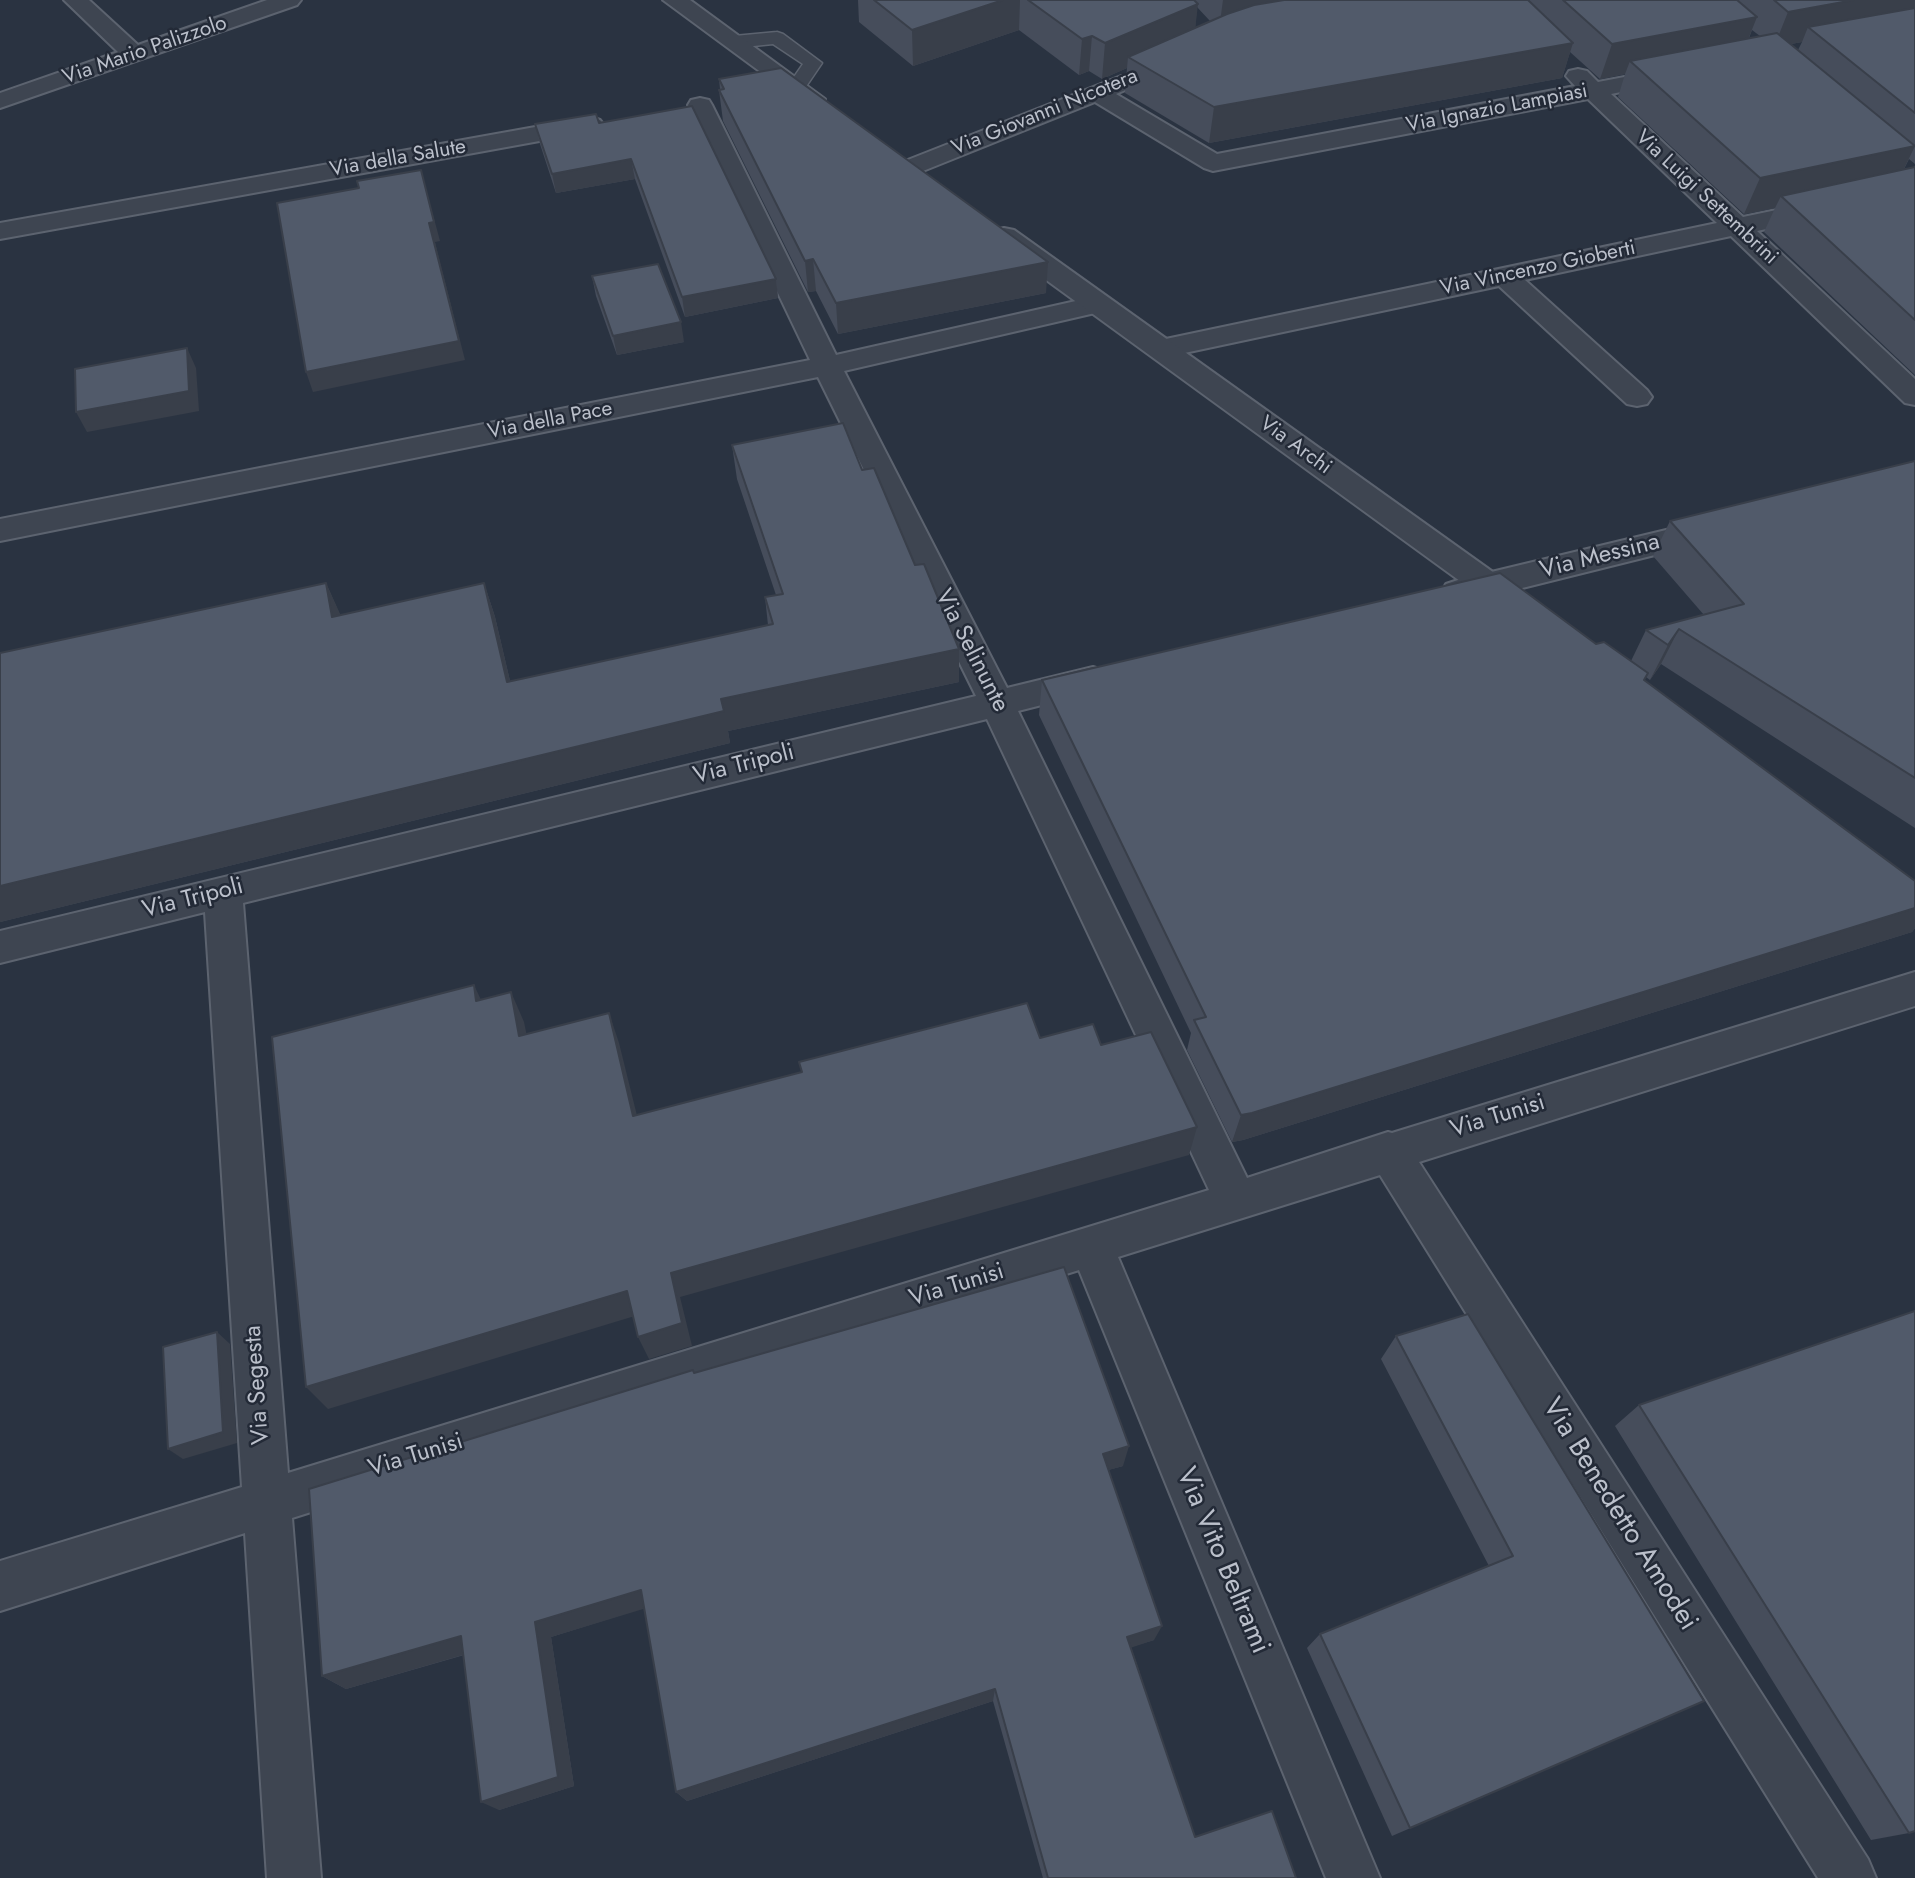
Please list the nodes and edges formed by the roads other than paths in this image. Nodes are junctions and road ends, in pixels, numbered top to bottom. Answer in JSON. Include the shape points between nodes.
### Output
{"nodes":[{"id":1,"x":76,"y":0,"type":"edge"},
{"id":2,"x":289,"y":0,"type":"edge"},
{"id":3,"x":676,"y":0,"type":"edge"},
{"id":4,"x":134,"y":54,"type":"junction"},
{"id":5,"x":1564,"y":63,"type":"edge"},
{"id":6,"x":1700,"y":70,"type":"edge"},
{"id":7,"x":1143,"y":73,"type":"edge"},
{"id":8,"x":796,"y":87,"type":"junction"},
{"id":9,"x":1593,"y":90,"type":"junction"},
{"id":10,"x":769,"y":92,"type":"edge"},
{"id":11,"x":1097,"y":93,"type":"junction"},
{"id":12,"x":0,"y":101,"type":"edge"},
{"id":13,"x":700,"y":105,"type":"dead end"},
{"id":14,"x":830,"y":111,"type":"edge"},
{"id":15,"x":618,"y":120,"type":"edge"},
{"id":16,"x":887,"y":152,"type":"edge"},
{"id":17,"x":1912,"y":180,"type":"edge"},
{"id":18,"x":987,"y":224,"type":"edge"},
{"id":19,"x":1736,"y":227,"type":"junction"},
{"id":20,"x":0,"y":231,"type":"edge"},
{"id":21,"x":1504,"y":276,"type":"junction"},
{"id":22,"x":1098,"y":304,"type":"junction"},
{"id":23,"x":1161,"y":349,"type":"junction"},
{"id":24,"x":827,"y":366,"type":"junction"},
{"id":25,"x":1915,"y":396,"type":"edge"},
{"id":26,"x":1637,"y":397,"type":"dead end"},
{"id":27,"x":1742,"y":522,"type":"edge"},
{"id":28,"x":0,"y":530,"type":"edge"},
{"id":29,"x":1489,"y":585,"type":"junction"},
{"id":30,"x":1422,"y":601,"type":"edge"},
{"id":31,"x":1545,"y":625,"type":"edge"},
{"id":32,"x":1130,"y":671,"type":"edge"},
{"id":33,"x":997,"y":703,"type":"junction"},
{"id":34,"x":223,"y":892,"type":"junction"},
{"id":35,"x":0,"y":947,"type":"edge"},
{"id":36,"x":1915,"y":989,"type":"edge"},
{"id":37,"x":1388,"y":1151,"type":"junction"},
{"id":38,"x":1235,"y":1199,"type":"junction"},
{"id":39,"x":1091,"y":1245,"type":"junction"},
{"id":40,"x":267,"y":1502,"type":"junction"},
{"id":41,"x":0,"y":1586,"type":"edge"},
{"id":42,"x":294,"y":1878,"type":"edge"},
{"id":43,"x":1353,"y":1878,"type":"edge"},
{"id":44,"x":1849,"y":1878,"type":"edge"}],
"edges":[{"from":1,"to":4,"type":"street"},
{"from":2,"to":4,"type":"street","name":"Via Mario Palizzolo"},
{"from":3,"to":8,"type":"street"},
{"from":4,"to":12,"type":"street","name":"Via Mario Palizzolo"},
{"from":5,"to":9,"type":"street","name":"Via Luigi Settembrini"},
{"from":6,"to":9,"type":"street","name":"Via Ignazio Lampiasi"},
{"from":7,"to":11,"type":"street","name":"Via Giovanni Nicotera"},
{"from":8,"to":10,"type":"street"},
{"from":8,"to":14,"type":"street"},
{"from":9,"to":11,"type":"street","name":"Via Ignazio Lampiasi","via":[[1213,163]]},
{"from":9,"to":19,"type":"street","name":"Via Luigi Settembrini"},
{"from":11,"to":16,"type":"street","name":"Via Giovanni Nicotera","via":[[920,176]]},
{"from":13,"to":24,"type":"street","name":"Via Selinunte"},
{"from":15,"to":20,"type":"street","name":"Via della Salute"},
{"from":17,"to":19,"type":"street","name":"Via Vincenzo Gioberti"},
{"from":18,"to":22,"type":"street","name":"Via Archi"},
{"from":19,"to":21,"type":"street","name":"Via Vincenzo Gioberti"},
{"from":19,"to":25,"type":"street","name":"Via Luigi Settembrini"},
{"from":21,"to":23,"type":"street","name":"Via Vincenzo Gioberti"},
{"from":21,"to":26,"type":"street"},
{"from":22,"to":23,"type":"street","name":"Via Archi"},
{"from":22,"to":24,"type":"street","name":"Via della Pace"},
{"from":23,"to":29,"type":"street","name":"Via Archi"},
{"from":24,"to":28,"type":"street","name":"Via della Pace"},
{"from":24,"to":33,"type":"street","name":"Via Selinunte"},
{"from":27,"to":29,"type":"street","name":"Via Messina"},
{"from":29,"to":30,"type":"street"},
{"from":29,"to":31,"type":"street","name":"Via Archi"},
{"from":32,"to":33,"type":"street","name":"Via Tripoli"},
{"from":33,"to":34,"type":"street","name":"Via Tripoli"},
{"from":33,"to":38,"type":"street","name":"Via Selinunte"},
{"from":34,"to":35,"type":"street","name":"Via Tripoli"},
{"from":34,"to":40,"type":"street","name":"Via Segesta"},
{"from":36,"to":37,"type":"street","name":"Via Tunisi"},
{"from":37,"to":38,"type":"street","name":"Via Tunisi"},
{"from":37,"to":44,"type":"street","name":"Via Benedetto Amodei"},
{"from":38,"to":39,"type":"street","name":"Via Tunisi"},
{"from":39,"to":40,"type":"street","name":"Via Tunisi"},
{"from":39,"to":43,"type":"street","name":"Via Vito Beltrami"},
{"from":40,"to":41,"type":"street","name":"Via Tunisi"},
{"from":40,"to":42,"type":"street","name":"Via Segesta"}]}
